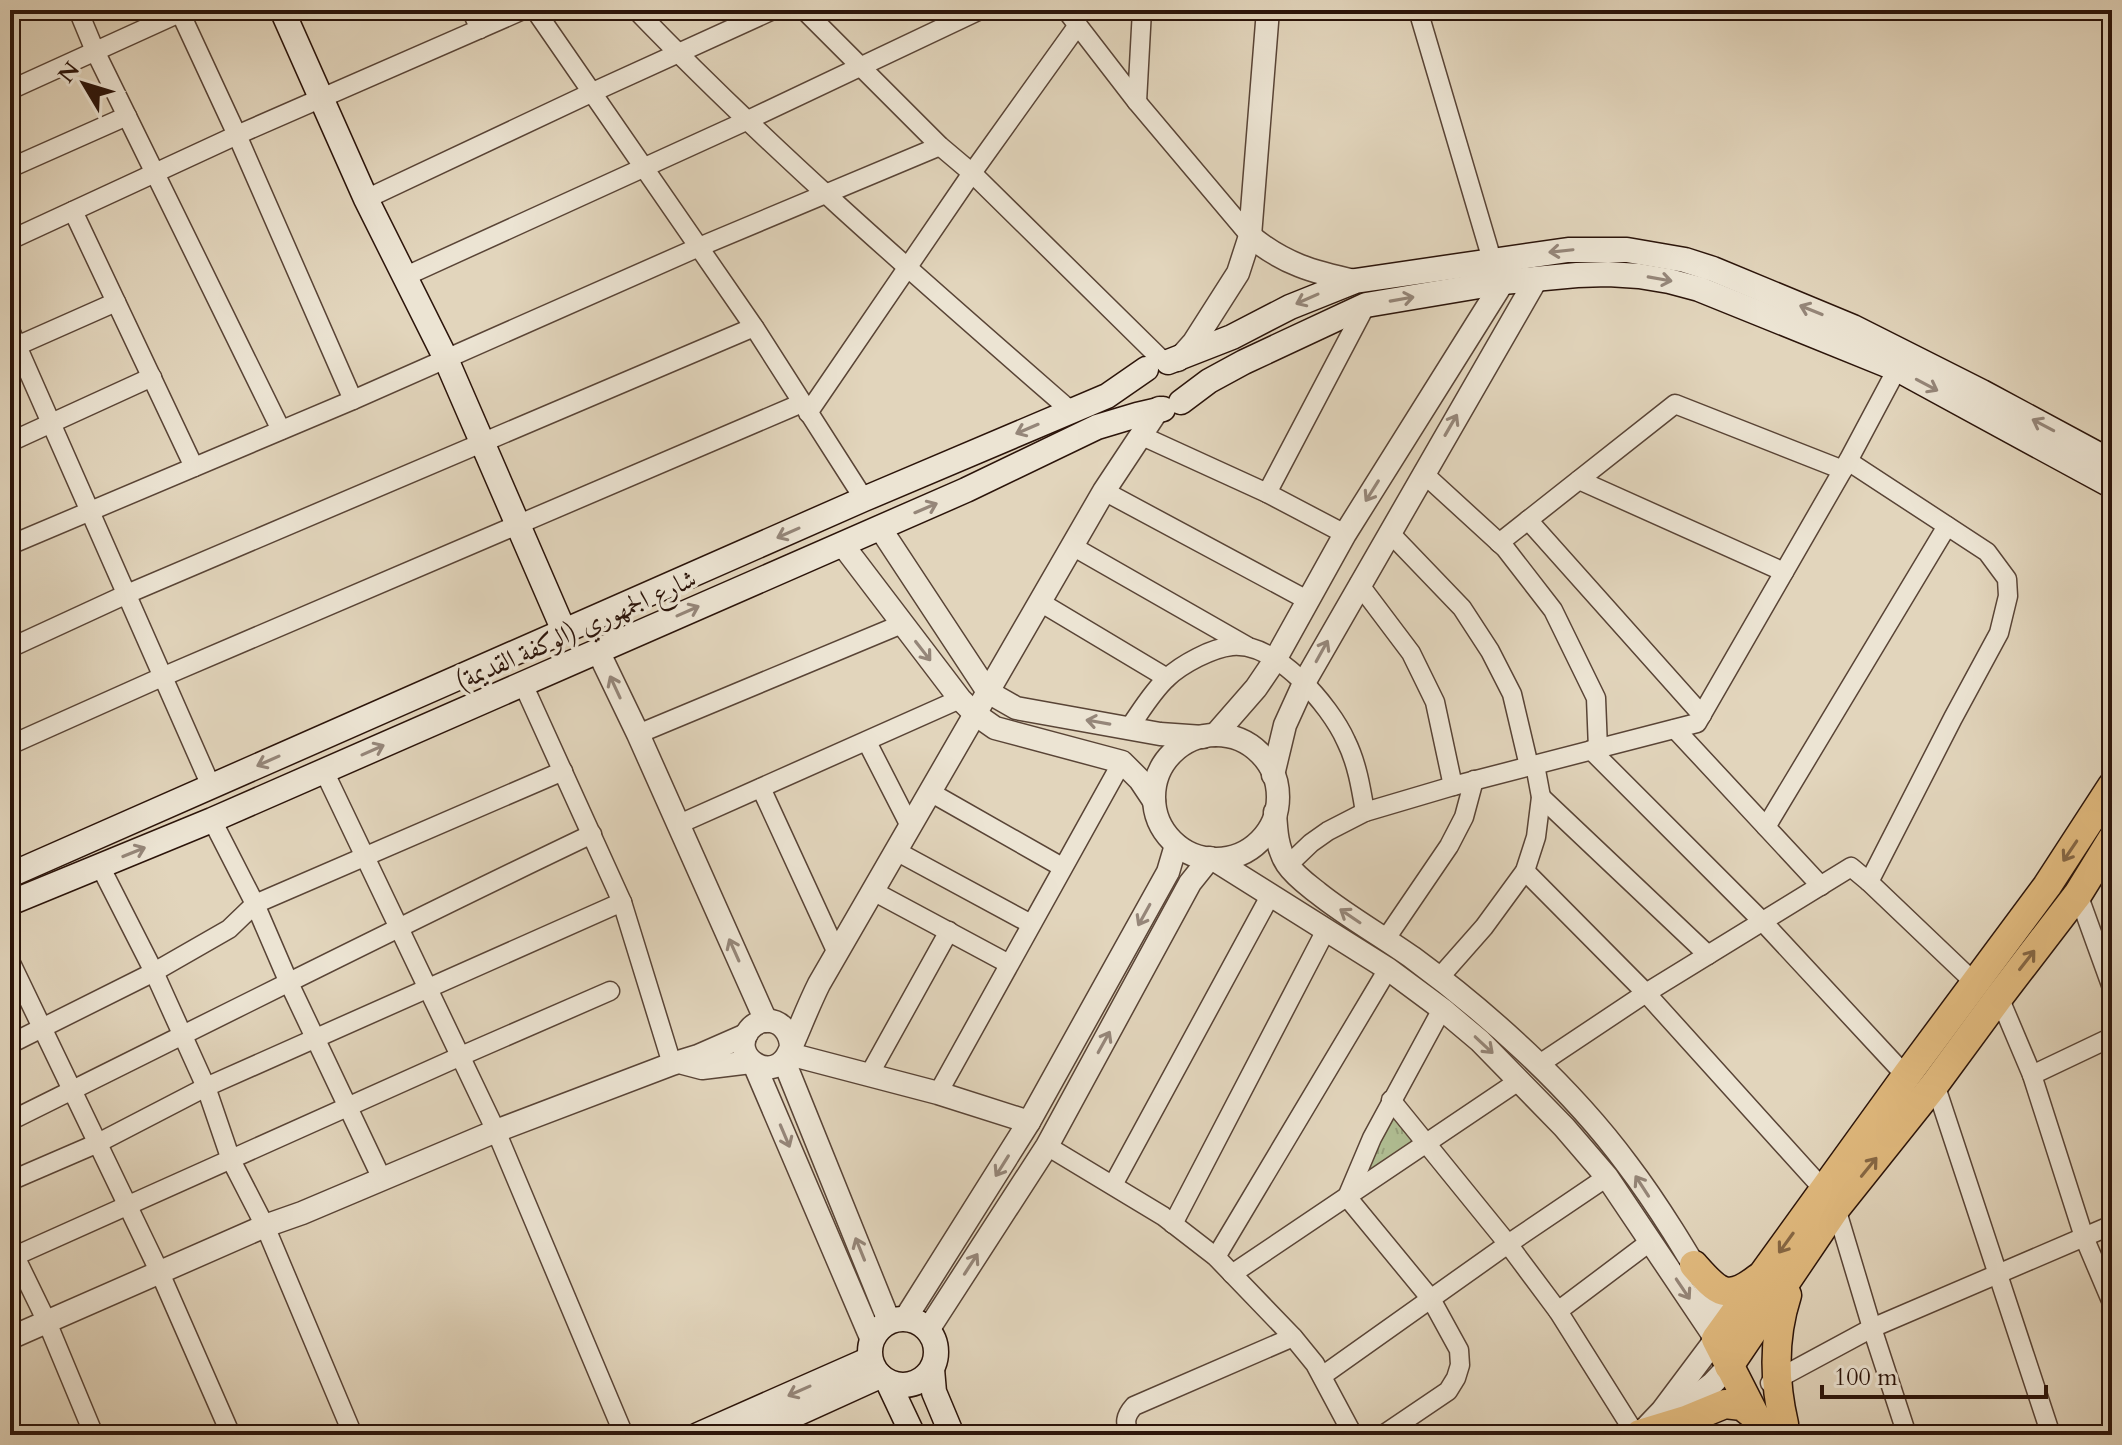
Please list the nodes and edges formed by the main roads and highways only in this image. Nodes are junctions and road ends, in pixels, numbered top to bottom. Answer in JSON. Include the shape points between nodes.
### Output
{"nodes":[{"id":1,"x":282,"y":10,"type":"edge"},
{"id":2,"x":1166,"y":363,"type":"junction"},
{"id":3,"x":1165,"y":408,"type":"junction"},
{"id":4,"x":2112,"y":462,"type":"edge"},
{"id":5,"x":2112,"y":486,"type":"edge"},
{"id":6,"x":621,"y":607,"type":"junction"},
{"id":7,"x":564,"y":631,"type":"junction"},
{"id":8,"x":633,"y":635,"type":"junction"},
{"id":9,"x":479,"y":668,"type":"junction"},
{"id":10,"x":492,"y":697,"type":"junction"},
{"id":11,"x":2112,"y":786,"type":"edge"},
{"id":12,"x":2112,"y":839,"type":"edge"},
{"id":13,"x":10,"y":875,"type":"edge"},
{"id":14,"x":10,"y":903,"type":"edge"},
{"id":15,"x":1987,"y":990,"type":"junction"},
{"id":16,"x":1830,"y":1199,"type":"junction"},
{"id":17,"x":1802,"y":1259,"type":"junction"},
{"id":18,"x":1694,"y":1265,"type":"road end"},
{"id":19,"x":1765,"y":1272,"type":"junction"},
{"id":20,"x":1729,"y":1343,"type":"junction"},
{"id":21,"x":877,"y":1364,"type":"junction"},
{"id":22,"x":932,"y":1369,"type":"junction"},
{"id":23,"x":1770,"y":1383,"type":"junction"},
{"id":24,"x":1773,"y":1428,"type":"edge"},
{"id":25,"x":698,"y":1435,"type":"edge"},
{"id":26,"x":750,"y":1435,"type":"edge"},
{"id":27,"x":913,"y":1435,"type":"edge"},
{"id":28,"x":952,"y":1435,"type":"edge"},
{"id":29,"x":1638,"y":1435,"type":"edge"}],
"edges":[{"from":1,"to":7,"type":"main road","via":[[366,199],[446,359]]},
{"from":2,"to":3,"type":"main road","via":[[1180,368],[1188,385],[1186,394]]},
{"from":2,"to":3,"type":"main road","via":[[1141,377],[1139,386],[1147,402]]},
{"from":4,"to":2,"type":"main road","name":"شارع الجمهوري (الوكفة القديمة)","one_way":true,"via":[[1853,327],[1699,265],[1656,254],[1598,249],[1355,281]]},
{"from":2,"to":6,"type":"main road","name":"شارع الجمهوري (الوكفة القديمة)","one_way":true,"via":[[1107,396]]},
{"from":3,"to":5,"type":"main road","one_way":true,"via":[[1244,362],[1366,305],[1537,278],[1639,276],[1699,289],[1897,369]]},
{"from":8,"to":3,"type":"main road","name":"شارع الجمهوري (الوكفة القديمة)","one_way":true,"via":[[1097,427]]},
{"from":6,"to":7,"type":"main road","name":"شارع الجمهوري (الوكفة القديمة)"},
{"from":6,"to":8,"type":"main road"},
{"from":7,"to":9,"type":"main road","name":"شارع الجمهوري (الوكفة القديمة)"},
{"from":8,"to":10,"type":"main road","name":"شارع الجمهوري (الوكفة القديمة)"},
{"from":9,"to":10,"type":"main road"},
{"from":9,"to":13,"type":"main road","name":"شارع الجمهوري (الوكفة القديمة)","one_way":true},
{"from":14,"to":10,"type":"main road","name":"شارع الجمهوري (الوكفة القديمة)","one_way":true},
{"from":11,"to":15,"type":"main road","one_way":true},
{"from":15,"to":12,"type":"main road","one_way":true,"via":[[2078,894]]},
{"from":15,"to":16,"type":"main road","via":[[1906,1076]]},
{"from":16,"to":15,"type":"main road","one_way":true,"via":[[1935,1084]]},
{"from":16,"to":17,"type":"main road"},
{"from":16,"to":19,"type":"main road","one_way":true},
{"from":17,"to":20,"type":"main road"},
{"from":17,"to":23,"type":"main road","via":[[1783,1306]]},
{"from":18,"to":19,"type":"main road","via":[[1723,1292],[1735,1292]]},
{"from":19,"to":20,"type":"main road"},
{"from":20,"to":23,"type":"main road"},
{"from":20,"to":24,"type":"main road"},
{"from":21,"to":22,"type":"main road","via":[[897,1385],[917,1383]]},
{"from":21,"to":22,"type":"main road","via":[[882,1326],[914,1320],[934,1339]]},
{"from":21,"to":25,"type":"main road","one_way":true},
{"from":21,"to":26,"type":"main road"},
{"from":21,"to":27,"type":"main road"},
{"from":22,"to":28,"type":"main road","via":[[934,1392]]},
{"from":23,"to":24,"type":"main road"},
{"from":24,"to":29,"type":"main road","via":[[1742,1406],[1725,1404]]}]}
